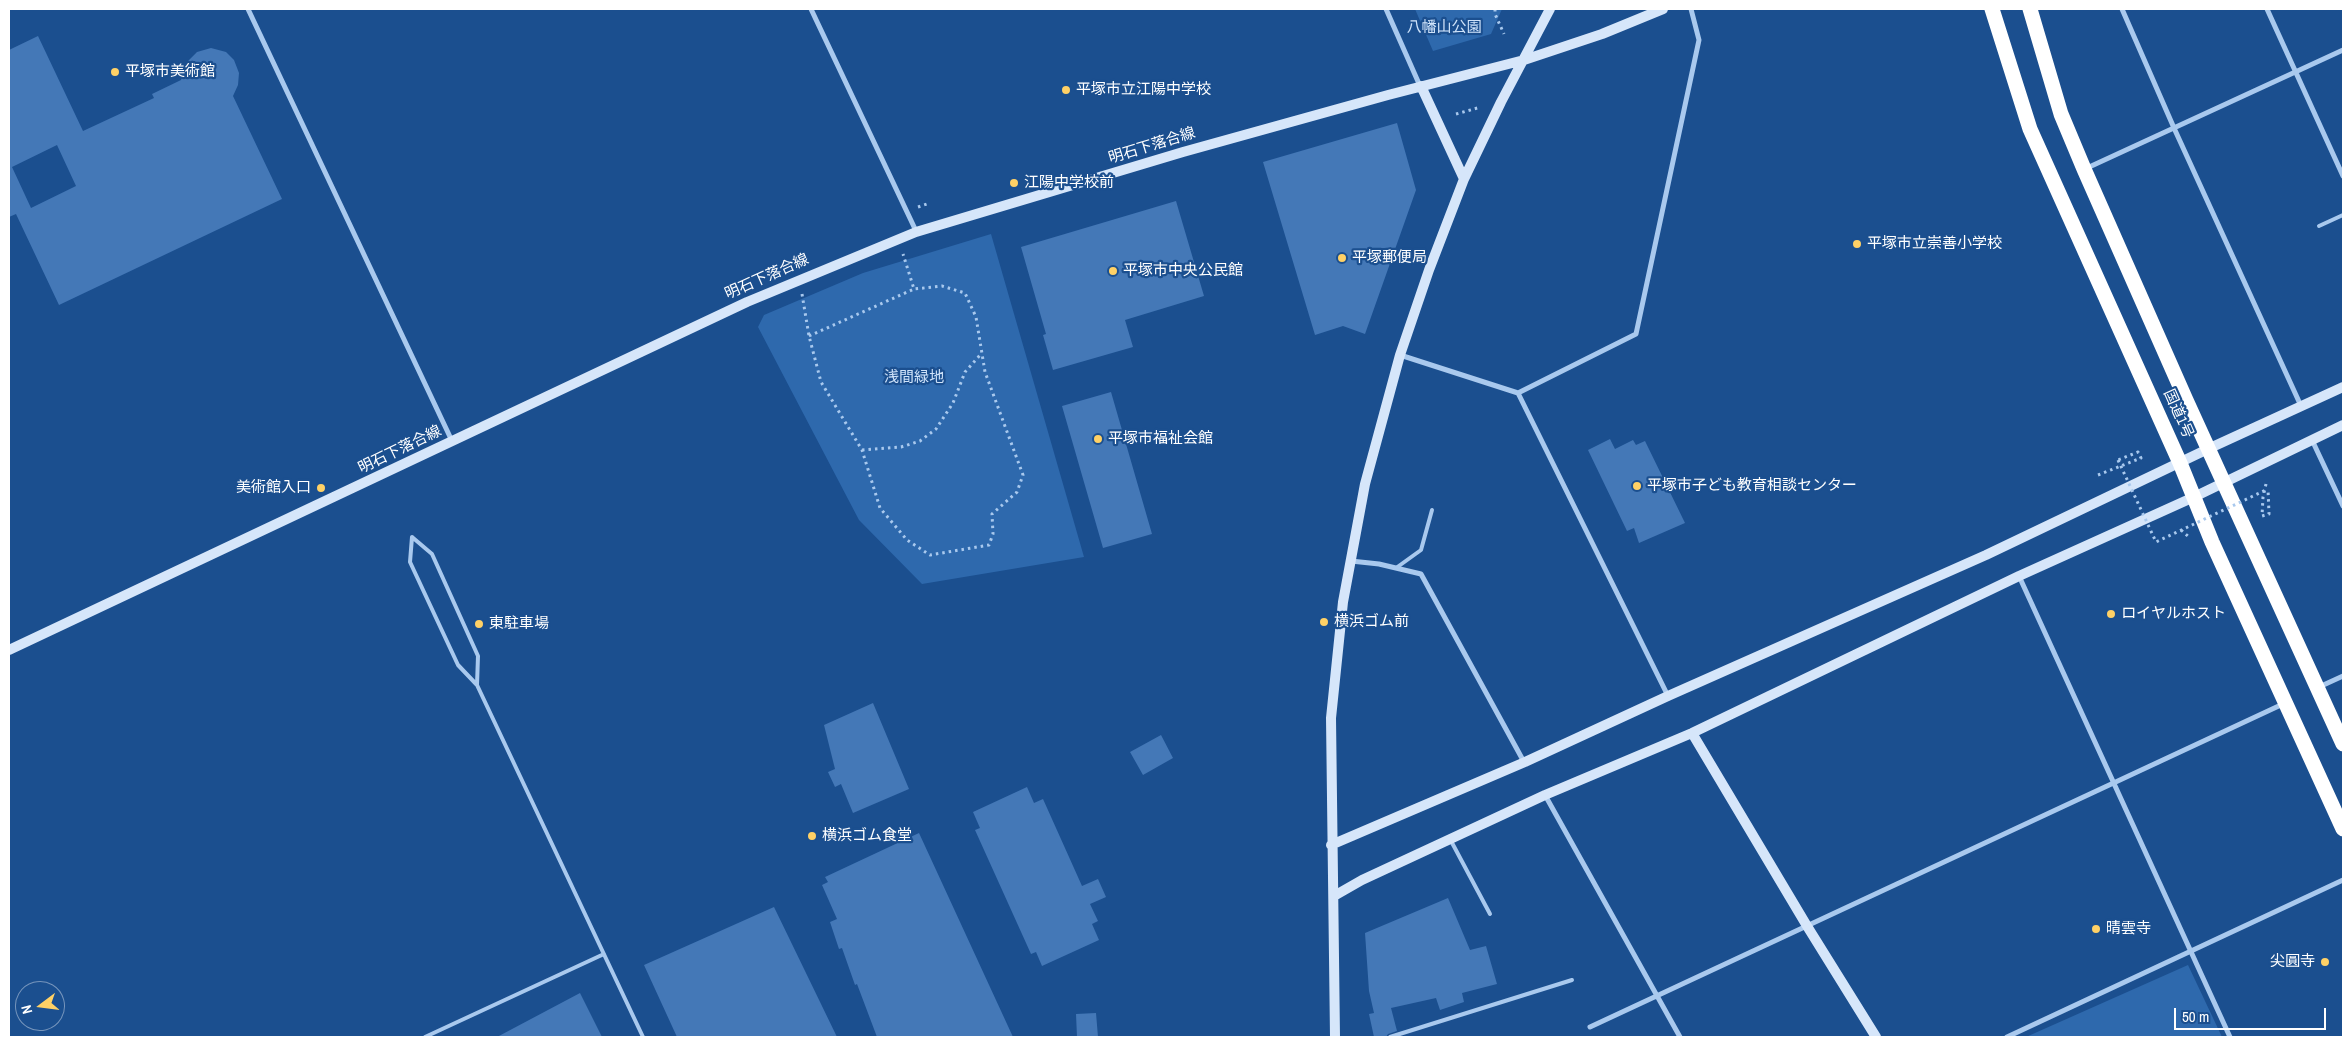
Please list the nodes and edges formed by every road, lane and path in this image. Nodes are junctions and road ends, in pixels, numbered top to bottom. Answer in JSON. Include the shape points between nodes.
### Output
{"nodes":[{"id":1,"x":248,"y":9,"type":"edge"},
{"id":2,"x":811,"y":9,"type":"edge"},
{"id":3,"x":1386,"y":9,"type":"edge"},
{"id":4,"x":1495,"y":9,"type":"edge"},
{"id":5,"x":1550,"y":9,"type":"edge"},
{"id":6,"x":1663,"y":9,"type":"edge"},
{"id":7,"x":1690,"y":9,"type":"edge"},
{"id":8,"x":1992,"y":9,"type":"edge"},
{"id":9,"x":2030,"y":9,"type":"edge"},
{"id":10,"x":2122,"y":9,"type":"edge"},
{"id":11,"x":2267,"y":9,"type":"edge"},
{"id":12,"x":1504,"y":34,"type":"dead end"},
{"id":13,"x":2343,"y":50,"type":"edge"},
{"id":14,"x":1524,"y":60,"type":"junction"},
{"id":15,"x":2295,"y":72,"type":"junction"},
{"id":16,"x":1421,"y":86,"type":"junction"},
{"id":17,"x":1482,"y":107,"type":"dead end"},
{"id":18,"x":1456,"y":114,"type":"dead end"},
{"id":19,"x":2174,"y":128,"type":"junction"},
{"id":20,"x":2084,"y":169,"type":"junction"},
{"id":21,"x":2343,"y":176,"type":"edge"},
{"id":22,"x":1464,"y":179,"type":"junction"},
{"id":23,"x":2343,"y":215,"type":"edge"},
{"id":24,"x":2319,"y":226,"type":"dead end"},
{"id":25,"x":916,"y":232,"type":"junction"},
{"id":26,"x":903,"y":254,"type":"dead end"},
{"id":27,"x":914,"y":289,"type":"junction"},
{"id":28,"x":802,"y":293,"type":"dead end"},
{"id":29,"x":809,"y":336,"type":"junction"},
{"id":30,"x":982,"y":354,"type":"junction"},
{"id":31,"x":1400,"y":355,"type":"junction"},
{"id":32,"x":2343,"y":387,"type":"edge"},
{"id":33,"x":1518,"y":394,"type":"junction"},
{"id":34,"x":2301,"y":406,"type":"junction"},
{"id":35,"x":2343,"y":425,"type":"edge"},
{"id":36,"x":2312,"y":440,"type":"junction"},
{"id":37,"x":452,"y":442,"type":"junction"},
{"id":38,"x":2210,"y":448,"type":"junction"},
{"id":39,"x":862,"y":450,"type":"junction"},
{"id":40,"x":2180,"y":463,"type":"junction"},
{"id":41,"x":2098,"y":475,"type":"dead end"},
{"id":42,"x":2224,"y":483,"type":"junction"},
{"id":43,"x":2266,"y":484,"type":"dead end"},
{"id":44,"x":2194,"y":497,"type":"junction"},
{"id":45,"x":2343,"y":506,"type":"edge"},
{"id":46,"x":1432,"y":510,"type":"dead end"},
{"id":47,"x":1351,"y":562,"type":"junction"},
{"id":48,"x":1395,"y":568,"type":"junction"},
{"id":49,"x":2019,"y":576,"type":"junction"},
{"id":50,"x":9,"y":650,"type":"edge"},
{"id":51,"x":2343,"y":676,"type":"edge"},
{"id":52,"x":477,"y":685,"type":"junction"},
{"id":53,"x":2318,"y":687,"type":"junction"},
{"id":54,"x":1668,"y":696,"type":"junction"},
{"id":55,"x":2286,"y":703,"type":"junction"},
{"id":56,"x":1692,"y":733,"type":"junction"},
{"id":57,"x":2343,"y":744,"type":"edge"},
{"id":58,"x":1525,"y":762,"type":"junction"},
{"id":59,"x":2113,"y":783,"type":"junction"},
{"id":60,"x":1545,"y":795,"type":"junction"},
{"id":61,"x":2343,"y":829,"type":"edge"},
{"id":62,"x":1450,"y":839,"type":"junction"},
{"id":63,"x":1331,"y":845,"type":"junction"},
{"id":64,"x":2343,"y":880,"type":"edge"},
{"id":65,"x":1334,"y":896,"type":"junction"},
{"id":66,"x":1490,"y":914,"type":"dead end"},
{"id":67,"x":1807,"y":926,"type":"junction"},
{"id":68,"x":2190,"y":952,"type":"junction"},
{"id":69,"x":604,"y":954,"type":"junction"},
{"id":70,"x":1572,"y":980,"type":"dead end"},
{"id":71,"x":1658,"y":996,"type":"junction"},
{"id":72,"x":1590,"y":1027,"type":"dead end"},
{"id":73,"x":1404,"y":1035,"type":"edge"},
{"id":74,"x":425,"y":1037,"type":"edge"},
{"id":75,"x":643,"y":1037,"type":"edge"},
{"id":76,"x":1335,"y":1037,"type":"edge"},
{"id":77,"x":1390,"y":1037,"type":"edge"},
{"id":78,"x":1680,"y":1037,"type":"edge"},
{"id":79,"x":1876,"y":1037,"type":"edge"},
{"id":80,"x":2007,"y":1037,"type":"edge"},
{"id":81,"x":2230,"y":1037,"type":"edge"}],
"edges":[{"from":1,"to":37,"type":"street"},
{"from":2,"to":25,"type":"street"},
{"from":3,"to":16,"type":"street"},
{"from":4,"to":12,"type":"path"},
{"from":5,"to":14,"type":"street"},
{"from":6,"to":14,"type":"street","name":"明石下落合線"},
{"from":7,"to":33,"type":"street","via":[[1699,40],[1636,334]]},
{"from":8,"to":40,"type":"highway","name":"国道1号","via":[[2030,129]]},
{"from":9,"to":20,"type":"highway","name":"国道1号","via":[[2061,114]]},
{"from":10,"to":19,"type":"street"},
{"from":11,"to":15,"type":"street"},
{"from":13,"to":15,"type":"street"},
{"from":14,"to":16,"type":"street","name":"明石下落合線"},
{"from":14,"to":22,"type":"street","via":[[1500,102]]},
{"from":15,"to":19,"type":"street"},
{"from":15,"to":21,"type":"street"},
{"from":16,"to":22,"type":"street"},
{"from":16,"to":25,"type":"street","name":"明石下落合線","via":[[1183,152]]},
{"from":17,"to":18,"type":"path"},
{"from":19,"to":20,"type":"street"},
{"from":19,"to":34,"type":"street"},
{"from":20,"to":38,"type":"highway","name":"国道1号"},
{"from":22,"to":31,"type":"street"},
{"from":23,"to":24,"type":"lane"},
{"from":25,"to":37,"type":"street","name":"明石下落合線","via":[[747,302]]},
{"from":26,"to":27,"type":"path"},
{"from":27,"to":29,"type":"path"},
{"from":27,"to":30,"type":"path","via":[[942,286],[965,293],[976,317]]},
{"from":28,"to":29,"type":"path"},
{"from":29,"to":39,"type":"path","via":[[822,382]]},
{"from":30,"to":39,"type":"path","via":[[965,372],[953,402],[936,429],[920,441],[901,447]]},
{"from":30,"to":39,"type":"path","via":[[985,372],[1023,475],[1017,492],[992,514],[993,534],[989,545],[930,555],[906,540],[880,508]]},
{"from":31,"to":33,"type":"street"},
{"from":31,"to":47,"type":"street","via":[[1365,484]]},
{"from":32,"to":34,"type":"street"},
{"from":33,"to":54,"type":"street"},
{"from":34,"to":38,"type":"street"},
{"from":35,"to":36,"type":"street"},
{"from":36,"to":42,"type":"street"},
{"from":36,"to":45,"type":"street"},
{"from":37,"to":50,"type":"street","name":"明石下落合線"},
{"from":38,"to":40,"type":"street"},
{"from":38,"to":42,"type":"highway","name":"国道1号"},
{"from":40,"to":44,"type":"highway","name":"国道1号"},
{"from":40,"to":54,"type":"street","via":[[1986,555]]},
{"from":41,"to":43,"type":"path","bridge":true,"via":[[2141,458],[2138,452],[2118,460],[2156,542],[2268,489],[2269,514],[2262,516],[2263,496]]},
{"from":42,"to":44,"type":"street"},
{"from":42,"to":53,"type":"highway","name":"国道1号"},
{"from":44,"to":49,"type":"street"},
{"from":44,"to":55,"type":"highway","name":"国道1号"},
{"from":46,"to":48,"type":"lane","via":[[1421,550]]},
{"from":47,"to":48,"type":"street"},
{"from":47,"to":63,"type":"street","via":[[1331,718]]},
{"from":48,"to":58,"type":"street","via":[[1421,574]]},
{"from":49,"to":56,"type":"street"},
{"from":49,"to":59,"type":"street"},
{"from":51,"to":53,"type":"street"},
{"from":52,"to":52,"type":"lane","via":[[458,665],[410,562],[412,537],[432,554],[478,656]]},
{"from":52,"to":69,"type":"lane"},
{"from":53,"to":57,"type":"highway","name":"国道1号"},
{"from":54,"to":58,"type":"street"},
{"from":55,"to":59,"type":"street"},
{"from":55,"to":61,"type":"highway","name":"国道1号"},
{"from":56,"to":60,"type":"street"},
{"from":56,"to":67,"type":"street"},
{"from":58,"to":63,"type":"street"},
{"from":59,"to":67,"type":"street"},
{"from":59,"to":68,"type":"street"},
{"from":60,"to":62,"type":"street"},
{"from":60,"to":71,"type":"street"},
{"from":62,"to":65,"type":"street"},
{"from":62,"to":66,"type":"lane"},
{"from":63,"to":65,"type":"street"},
{"from":64,"to":68,"type":"street"},
{"from":65,"to":76,"type":"street"},
{"from":67,"to":71,"type":"street"},
{"from":67,"to":79,"type":"street"},
{"from":68,"to":80,"type":"street"},
{"from":68,"to":81,"type":"street"},
{"from":69,"to":74,"type":"lane"},
{"from":69,"to":75,"type":"lane"},
{"from":70,"to":73,"type":"lane"},
{"from":71,"to":72,"type":"street"},
{"from":71,"to":78,"type":"street"},
{"from":73,"to":77,"type":"lane"}]}
